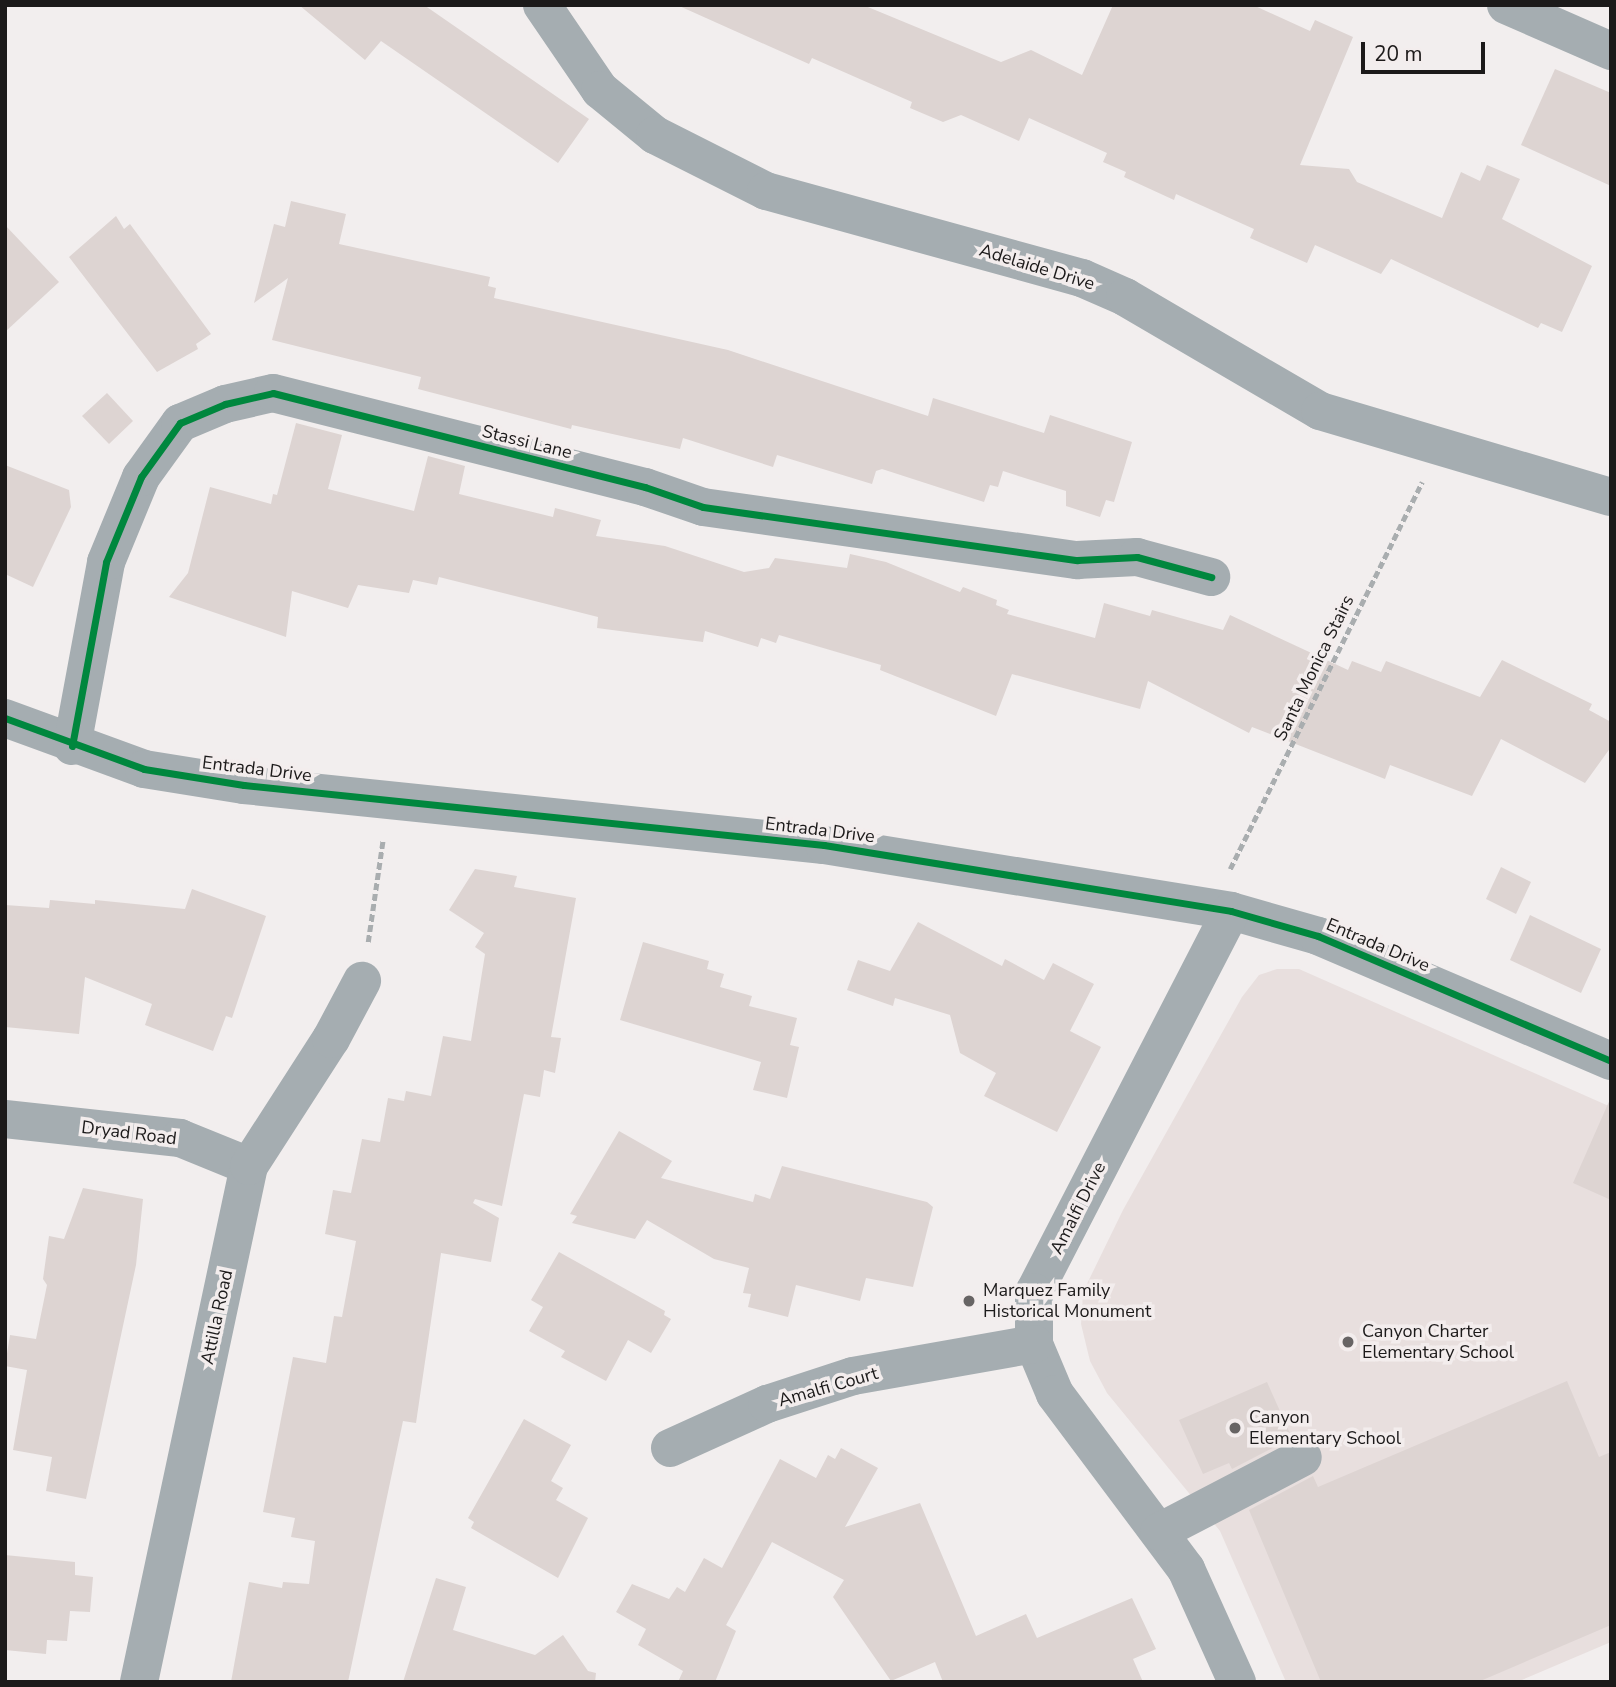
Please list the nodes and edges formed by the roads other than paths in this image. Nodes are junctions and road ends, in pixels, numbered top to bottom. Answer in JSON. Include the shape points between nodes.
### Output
{"nodes":[{"id":1,"x":542,"y":5,"type":"edge"},
{"id":2,"x":1506,"y":5,"type":"edge"},
{"id":3,"x":1611,"y":51,"type":"edge"},
{"id":4,"x":1611,"y":497,"type":"edge"},
{"id":5,"x":1211,"y":577,"type":"dead end"},
{"id":6,"x":5,"y":718,"type":"edge"},
{"id":7,"x":72,"y":746,"type":"junction"},
{"id":8,"x":1231,"y":911,"type":"junction"},
{"id":9,"x":362,"y":981,"type":"dead end"},
{"id":10,"x":1611,"y":1061,"type":"edge"},
{"id":11,"x":5,"y":1119,"type":"edge"},
{"id":12,"x":249,"y":1166,"type":"junction"},
{"id":13,"x":1034,"y":1344,"type":"junction"},
{"id":14,"x":670,"y":1448,"type":"dead end"},
{"id":15,"x":1303,"y":1457,"type":"dead end"},
{"id":16,"x":1159,"y":1532,"type":"junction"},
{"id":17,"x":139,"y":1682,"type":"edge"},
{"id":18,"x":1237,"y":1682,"type":"edge"}],
"edges":[{"from":1,"to":4,"type":"street","name":"Adelaide Drive","via":[[600,90],[655,135],[766,191],[1082,278],[1125,297],[1320,411]]},
{"from":2,"to":3,"type":"street"},
{"from":5,"to":7,"type":"street","name":"Stassi Lane","via":[[1137,557],[1077,561],[703,507],[645,487],[273,393],[225,404],[180,424],[141,477],[106,562]]},
{"from":6,"to":7,"type":"street","name":"Entrada Drive"},
{"from":7,"to":8,"type":"street","name":"Entrada Drive","via":[[145,769],[244,785],[824,845]]},
{"from":8,"to":10,"type":"street","name":"Entrada Drive","via":[[1318,936]]},
{"from":8,"to":13,"type":"street","name":"Amalfi Drive","via":[[1034,1293]]},
{"from":9,"to":12,"type":"street","name":"Attilla Road","via":[[331,1039]]},
{"from":11,"to":12,"type":"street","name":"Dryad Road","via":[[180,1138]]},
{"from":12,"to":17,"type":"street","name":"Attilla Road"},
{"from":13,"to":14,"type":"street","name":"Amalfi Court","via":[[853,1376],[768,1404]]},
{"from":13,"to":16,"type":"street","name":"Amalfi Drive","via":[[1055,1394]]},
{"from":15,"to":16,"type":"street"},
{"from":16,"to":18,"type":"street","name":"Amalfi Drive","via":[[1186,1569]]}]}
